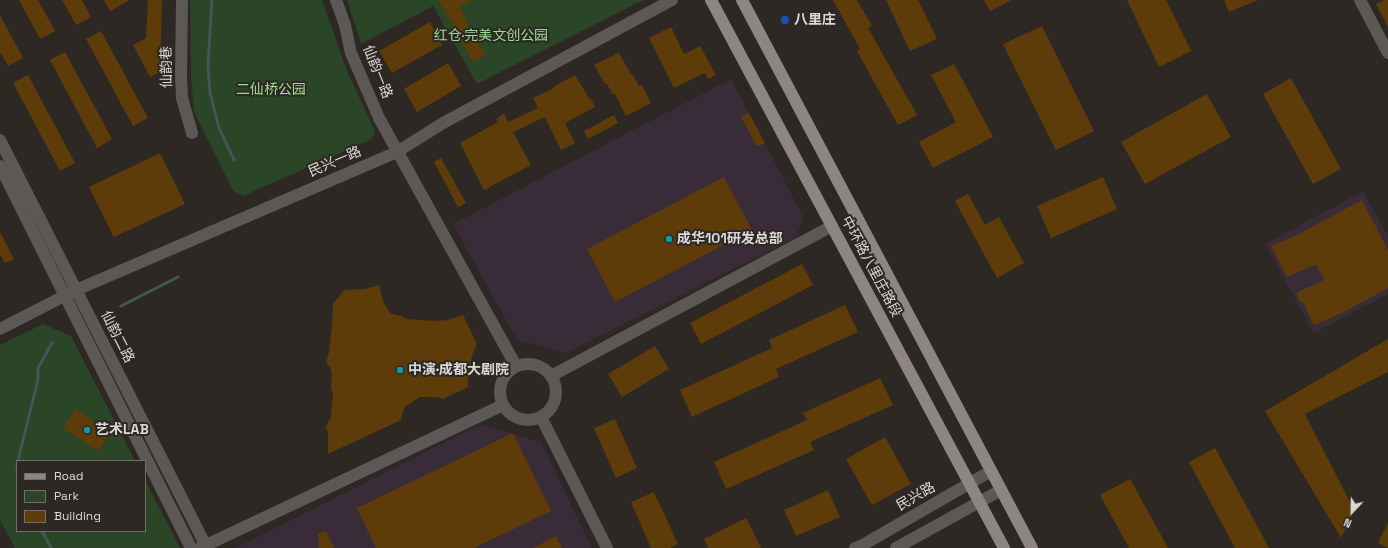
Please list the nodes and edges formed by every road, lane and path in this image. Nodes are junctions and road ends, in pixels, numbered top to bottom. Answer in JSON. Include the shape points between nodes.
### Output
{"nodes":[{"id":1,"x":182,"y":0,"type":"edge"},
{"id":2,"x":336,"y":0,"type":"edge"},
{"id":3,"x":672,"y":0,"type":"edge"},
{"id":4,"x":711,"y":0,"type":"edge"},
{"id":5,"x":742,"y":0,"type":"edge"},
{"id":6,"x":1360,"y":0,"type":"edge"},
{"id":7,"x":1388,"y":53,"type":"edge"},
{"id":8,"x":192,"y":133,"type":"dead end"},
{"id":9,"x":0,"y":140,"type":"edge"},
{"id":10,"x":397,"y":152,"type":"junction"},
{"id":11,"x":0,"y":166,"type":"edge"},
{"id":12,"x":832,"y":226,"type":"junction"},
{"id":13,"x":70,"y":293,"type":"junction"},
{"id":14,"x":0,"y":329,"type":"edge"},
{"id":15,"x":516,"y":366,"type":"junction"},
{"id":16,"x":551,"y":376,"type":"junction"},
{"id":17,"x":503,"y":405,"type":"junction"},
{"id":18,"x":541,"y":417,"type":"junction"},
{"id":19,"x":991,"y":471,"type":"junction"},
{"id":20,"x":969,"y":483,"type":"junction"},
{"id":21,"x":1001,"y":490,"type":"junction"},
{"id":22,"x":979,"y":502,"type":"junction"},
{"id":23,"x":204,"y":547,"type":"edge"},
{"id":24,"x":191,"y":548,"type":"edge"},
{"id":25,"x":607,"y":548,"type":"edge"},
{"id":26,"x":855,"y":548,"type":"edge"},
{"id":27,"x":896,"y":548,"type":"edge"},
{"id":28,"x":1004,"y":548,"type":"edge"},
{"id":29,"x":1032,"y":548,"type":"edge"}],
"edges":[{"from":1,"to":8,"type":"street","name":"仙韵巷","via":[[182,98]]},
{"from":2,"to":10,"type":"street","name":"仙韵一路","via":[[351,53]]},
{"from":3,"to":10,"type":"street","name":"民兴一路","via":[[443,123]]},
{"from":4,"to":12,"type":"main road","name":"中环路八里庄路段"},
{"from":5,"to":19,"type":"main road","name":"中环路八里庄路段"},
{"from":6,"to":7,"type":"street"},
{"from":9,"to":13,"type":"street","name":"仙韵二路"},
{"from":10,"to":13,"type":"street","name":"民兴一路"},
{"from":10,"to":15,"type":"street","name":"仙韵一路"},
{"from":11,"to":13,"type":"street","name":"仙韵二路"},
{"from":12,"to":16,"type":"street"},
{"from":12,"to":20,"type":"main road","name":"中环路八里庄路段"},
{"from":13,"to":14,"type":"street","name":"民兴一路"},
{"from":13,"to":23,"type":"street","name":"仙韵二路"},
{"from":13,"to":24,"type":"street","name":"仙韵二路"},
{"from":15,"to":16,"type":"street","via":[[536,364]]},
{"from":15,"to":17,"type":"street","via":[[502,379],[500,396]]},
{"from":16,"to":18,"type":"street","via":[[556,395],[548,412]]},
{"from":17,"to":18,"type":"street","via":[[508,412],[524,420]]},
{"from":17,"to":23,"type":"street"},
{"from":18,"to":25,"type":"street"},
{"from":19,"to":20,"type":"street","name":"民兴路"},
{"from":19,"to":21,"type":"main road","name":"中环路八里庄路段"},
{"from":20,"to":22,"type":"main road","name":"中环路八里庄路段"},
{"from":20,"to":26,"type":"street","name":"民兴路"},
{"from":21,"to":22,"type":"street"},
{"from":21,"to":29,"type":"main road","name":"中环路八里庄路段"},
{"from":22,"to":27,"type":"street"},
{"from":22,"to":28,"type":"main road","name":"中环路八里庄路段"}]}
